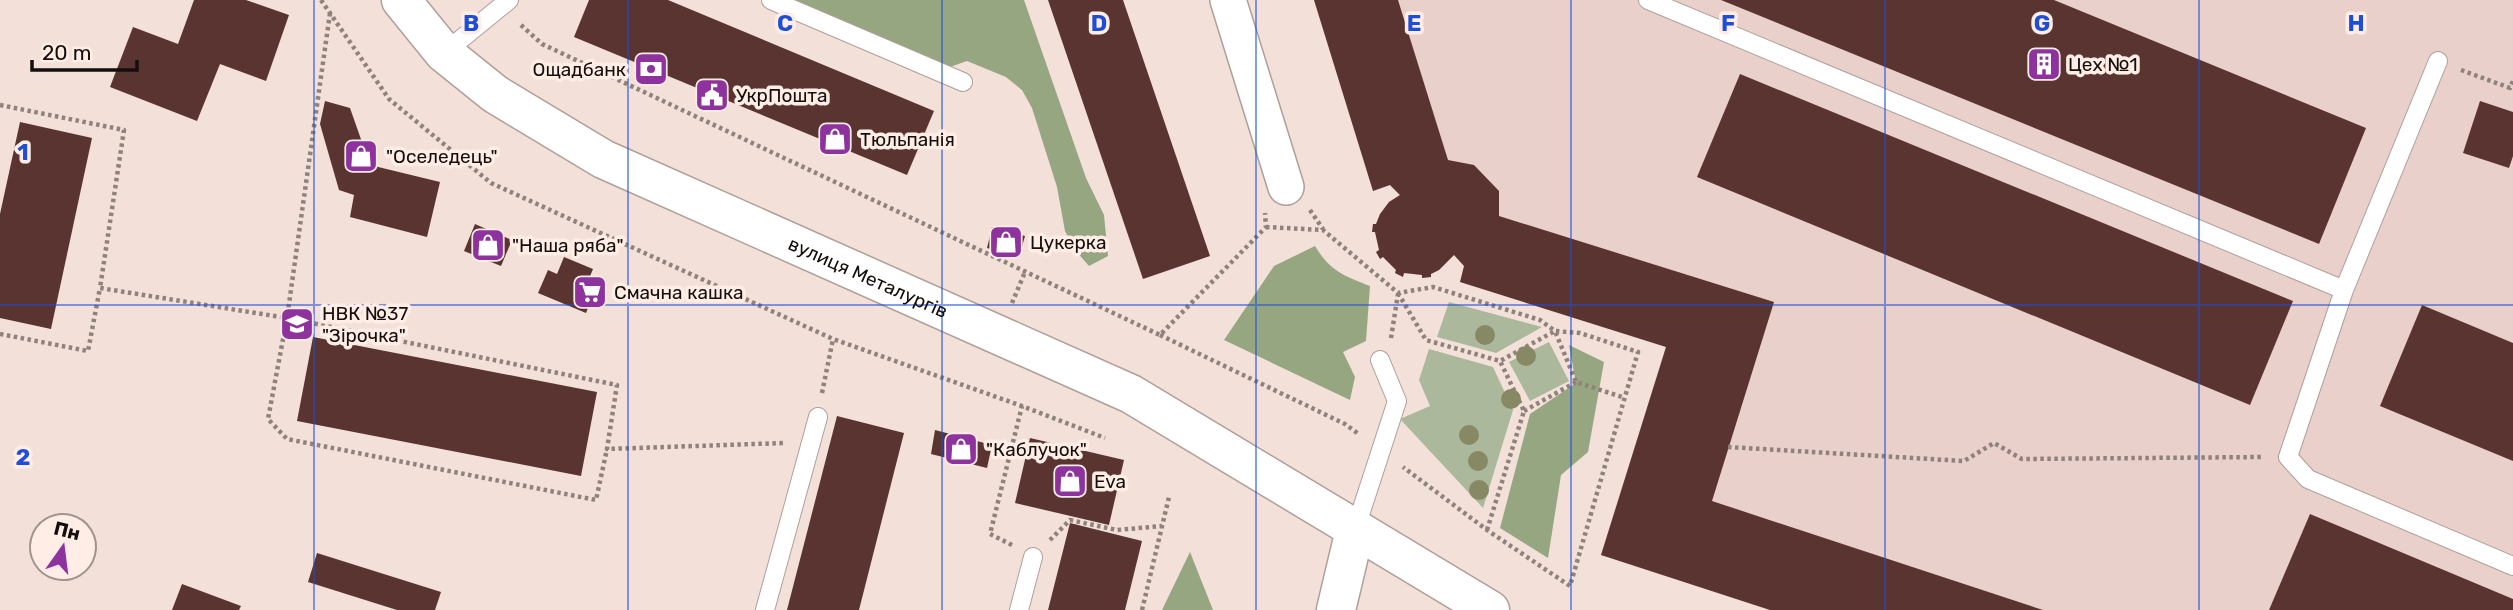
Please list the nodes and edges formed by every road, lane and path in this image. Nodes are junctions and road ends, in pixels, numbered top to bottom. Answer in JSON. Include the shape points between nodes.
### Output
{"nodes":[{"id":1,"x":321,"y":0,"type":"edge"},
{"id":2,"x":401,"y":0,"type":"edge"},
{"id":3,"x":771,"y":0,"type":"edge"},
{"id":4,"x":1228,"y":0,"type":"edge"},
{"id":5,"x":1648,"y":0,"type":"edge"},
{"id":6,"x":505,"y":3,"type":"edge"},
{"id":7,"x":330,"y":13,"type":"junction"},
{"id":8,"x":444,"y":53,"type":"junction"},
{"id":9,"x":2438,"y":61,"type":"joint"},
{"id":10,"x":2513,"y":81,"type":"edge"},
{"id":11,"x":963,"y":82,"type":"dead end"},
{"id":12,"x":0,"y":105,"type":"edge"},
{"id":13,"x":1282,"y":176,"type":"joint"},
{"id":14,"x":1266,"y":227,"type":"junction"},
{"id":15,"x":100,"y":288,"type":"junction"},
{"id":16,"x":2344,"y":290,"type":"junction"},
{"id":17,"x":1398,"y":293,"type":"junction"},
{"id":18,"x":287,"y":318,"type":"junction"},
{"id":19,"x":1555,"y":331,"type":"junction"},
{"id":20,"x":0,"y":334,"type":"edge"},
{"id":21,"x":833,"y":339,"type":"junction"},
{"id":22,"x":1500,"y":361,"type":"junction"},
{"id":23,"x":1382,"y":366,"type":"joint"},
{"id":24,"x":1577,"y":382,"type":"junction"},
{"id":25,"x":1625,"y":398,"type":"junction"},
{"id":26,"x":1022,"y":406,"type":"junction"},
{"id":27,"x":1524,"y":411,"type":"junction"},
{"id":28,"x":818,"y":418,"type":"joint"},
{"id":29,"x":1105,"y":438,"type":"dead end"},
{"id":30,"x":809,"y":443,"type":"junction"},
{"id":31,"x":1728,"y":447,"type":"dead end"},
{"id":32,"x":607,"y":449,"type":"junction"},
{"id":33,"x":2288,"y":457,"type":"junction"},
{"id":34,"x":1169,"y":497,"type":"dead end"},
{"id":35,"x":1162,"y":526,"type":"junction"},
{"id":36,"x":1355,"y":530,"type":"junction"},
{"id":37,"x":1487,"y":530,"type":"dead end"},
{"id":38,"x":1033,"y":557,"type":"junction"},
{"id":39,"x":2513,"y":566,"type":"edge"},
{"id":40,"x":1570,"y":586,"type":"dead end"},
{"id":41,"x":765,"y":610,"type":"edge"},
{"id":42,"x":1018,"y":610,"type":"edge"},
{"id":43,"x":1142,"y":610,"type":"edge"},
{"id":44,"x":1336,"y":610,"type":"edge"},
{"id":45,"x":1490,"y":610,"type":"edge"}],
"edges":[{"from":1,"to":7,"type":"path"},
{"from":2,"to":8,"type":"main road","name":"вулиця Металургів"},
{"from":3,"to":11,"type":"lane"},
{"from":4,"to":13,"type":"street"},
{"from":5,"to":16,"type":"lane"},
{"from":6,"to":8,"type":"lane"},
{"from":6,"to":14,"type":"path","via":[[542,44],[1160,335]]},
{"from":7,"to":18,"type":"path"},
{"from":7,"to":21,"type":"path","via":[[390,99],[491,183]]},
{"from":8,"to":36,"type":"main road","name":"вулиця Металургів","via":[[495,94],[603,159],[1131,394]]},
{"from":9,"to":10,"type":"path","via":[[2510,88]]},
{"from":9,"to":16,"type":"lane"},
{"from":12,"to":15,"type":"path","via":[[124,130]]},
{"from":13,"to":14,"type":"path","via":[[1260,174]]},
{"from":14,"to":17,"type":"path","via":[[1323,230]]},
{"from":15,"to":18,"type":"path"},
{"from":15,"to":20,"type":"path","via":[[88,351]]},
{"from":16,"to":33,"type":"lane"},
{"from":17,"to":19,"type":"path","via":[[1433,287],[1540,320]]},
{"from":17,"to":22,"type":"path","via":[[1426,340]]},
{"from":17,"to":23,"type":"path"},
{"from":18,"to":32,"type":"path","via":[[617,385]]},
{"from":18,"to":32,"type":"path","via":[[268,419],[287,439],[596,500]]},
{"from":19,"to":22,"type":"path"},
{"from":19,"to":24,"type":"path"},
{"from":19,"to":25,"type":"path","via":[[1580,333],[1638,352]]},
{"from":21,"to":26,"type":"path"},
{"from":21,"to":28,"type":"path"},
{"from":22,"to":27,"type":"path"},
{"from":23,"to":36,"type":"lane","via":[[1396,401]]},
{"from":24,"to":25,"type":"path"},
{"from":24,"to":27,"type":"path"},
{"from":25,"to":40,"type":"path"},
{"from":26,"to":29,"type":"path"},
{"from":26,"to":38,"type":"path","via":[[990,534]]},
{"from":27,"to":37,"type":"path"},
{"from":28,"to":30,"type":"lane"},
{"from":30,"to":32,"type":"path"},
{"from":30,"to":41,"type":"lane"},
{"from":31,"to":33,"type":"path","via":[[1964,461],[1994,443],[2022,459]]},
{"from":33,"to":39,"type":"lane","via":[[2308,479]]},
{"from":34,"to":35,"type":"path"},
{"from":35,"to":38,"type":"path","via":[[1117,530],[1070,520]]},
{"from":35,"to":43,"type":"path"},
{"from":36,"to":44,"type":"main road"},
{"from":36,"to":45,"type":"main road","name":"вулиця Металургів"},
{"from":38,"to":42,"type":"lane"}]}
